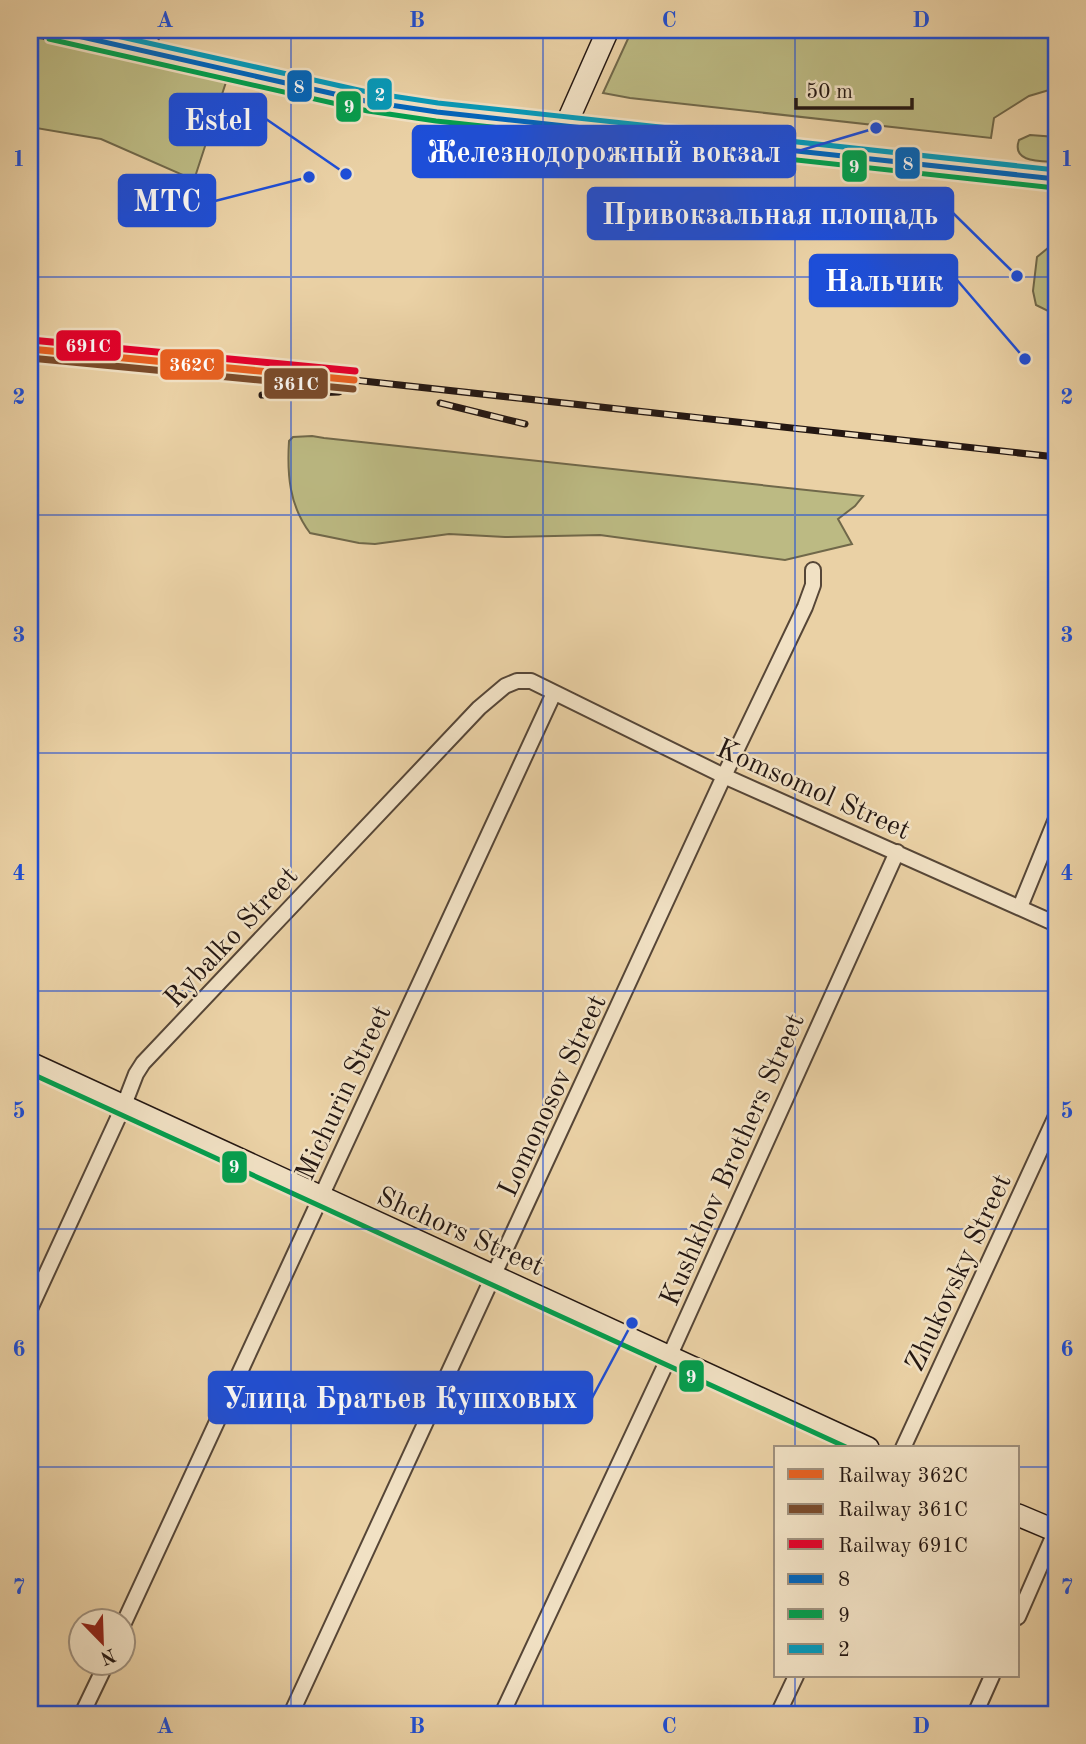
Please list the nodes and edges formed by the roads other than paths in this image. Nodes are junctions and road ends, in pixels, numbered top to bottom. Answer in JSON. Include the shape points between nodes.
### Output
{"nodes":[{"id":1,"x":51,"y":30,"type":"edge"},
{"id":2,"x":154,"y":30,"type":"edge"},
{"id":3,"x":608,"y":30,"type":"edge"},
{"id":4,"x":145,"y":51,"type":"junction"},
{"id":5,"x":565,"y":127,"type":"junction"},
{"id":6,"x":1056,"y":179,"type":"edge"},
{"id":7,"x":813,"y":570,"type":"dead end"},
{"id":8,"x":554,"y":693,"type":"junction"},
{"id":9,"x":724,"y":776,"type":"junction"},
{"id":10,"x":1056,"y":819,"type":"edge"},
{"id":11,"x":897,"y":852,"type":"junction"},
{"id":12,"x":1020,"y":907,"type":"junction"},
{"id":13,"x":1056,"y":924,"type":"edge"},
{"id":14,"x":30,"y":1063,"type":"edge"},
{"id":15,"x":124,"y":1105,"type":"junction"},
{"id":16,"x":1056,"y":1116,"type":"edge"},
{"id":17,"x":320,"y":1197,"type":"junction"},
{"id":18,"x":495,"y":1276,"type":"junction"},
{"id":19,"x":30,"y":1309,"type":"edge"},
{"id":20,"x":670,"y":1355,"type":"junction"},
{"id":21,"x":864,"y":1446,"type":"edge"},
{"id":22,"x":904,"y":1446,"type":"edge"},
{"id":23,"x":1020,"y":1515,"type":"edge"},
{"id":24,"x":1056,"y":1531,"type":"edge"},
{"id":25,"x":131,"y":1608,"type":"edge"},
{"id":26,"x":1020,"y":1612,"type":"edge"},
{"id":27,"x":99,"y":1678,"type":"edge"},
{"id":28,"x":795,"y":1678,"type":"edge"},
{"id":29,"x":991,"y":1678,"type":"edge"},
{"id":30,"x":82,"y":1714,"type":"edge"},
{"id":31,"x":291,"y":1714,"type":"edge"},
{"id":32,"x":502,"y":1714,"type":"edge"},
{"id":33,"x":778,"y":1714,"type":"edge"},
{"id":34,"x":975,"y":1714,"type":"edge"}],
"edges":[{"from":1,"to":4,"type":"main road"},
{"from":2,"to":4,"type":"street"},
{"from":3,"to":5,"type":"main road"},
{"from":4,"to":5,"type":"main road","via":[[370,102]]},
{"from":5,"to":6,"type":"main road"},
{"from":7,"to":9,"type":"street","name":"Lomonosov Street","via":[[805,607]]},
{"from":8,"to":9,"type":"street","name":"Komsomol Street"},
{"from":8,"to":15,"type":"street","name":"Rybalko Street","via":[[531,681],[517,681],[479,708],[143,1063]]},
{"from":8,"to":17,"type":"street","name":"Michurin Street"},
{"from":9,"to":11,"type":"street","name":"Komsomol Street"},
{"from":9,"to":18,"type":"street","name":"Lomonosov Street"},
{"from":10,"to":12,"type":"street"},
{"from":11,"to":12,"type":"street","name":"Komsomol Street"},
{"from":11,"to":20,"type":"street","name":"Kushkhov Brothers Street"},
{"from":12,"to":13,"type":"street","name":"Komsomol Street"},
{"from":14,"to":15,"type":"main road","name":"Shchors Street"},
{"from":15,"to":17,"type":"main road","name":"Shchors Street"},
{"from":15,"to":19,"type":"street","name":"Rybalko Street"},
{"from":16,"to":22,"type":"street","name":"Zhukovsky Street"},
{"from":17,"to":18,"type":"main road","name":"Shchors Street"},
{"from":17,"to":25,"type":"street","name":"Michurin Street"},
{"from":18,"to":20,"type":"main road","name":"Shchors Street"},
{"from":18,"to":31,"type":"street","name":"Lomonosov Street"},
{"from":20,"to":21,"type":"main road","name":"Shchors Street"},
{"from":20,"to":32,"type":"street","name":"Kushkhov Brothers Street"},
{"from":23,"to":24,"type":"main road"},
{"from":24,"to":26,"type":"street"},
{"from":27,"to":30,"type":"street"},
{"from":28,"to":33,"type":"street"},
{"from":29,"to":34,"type":"street"}]}
